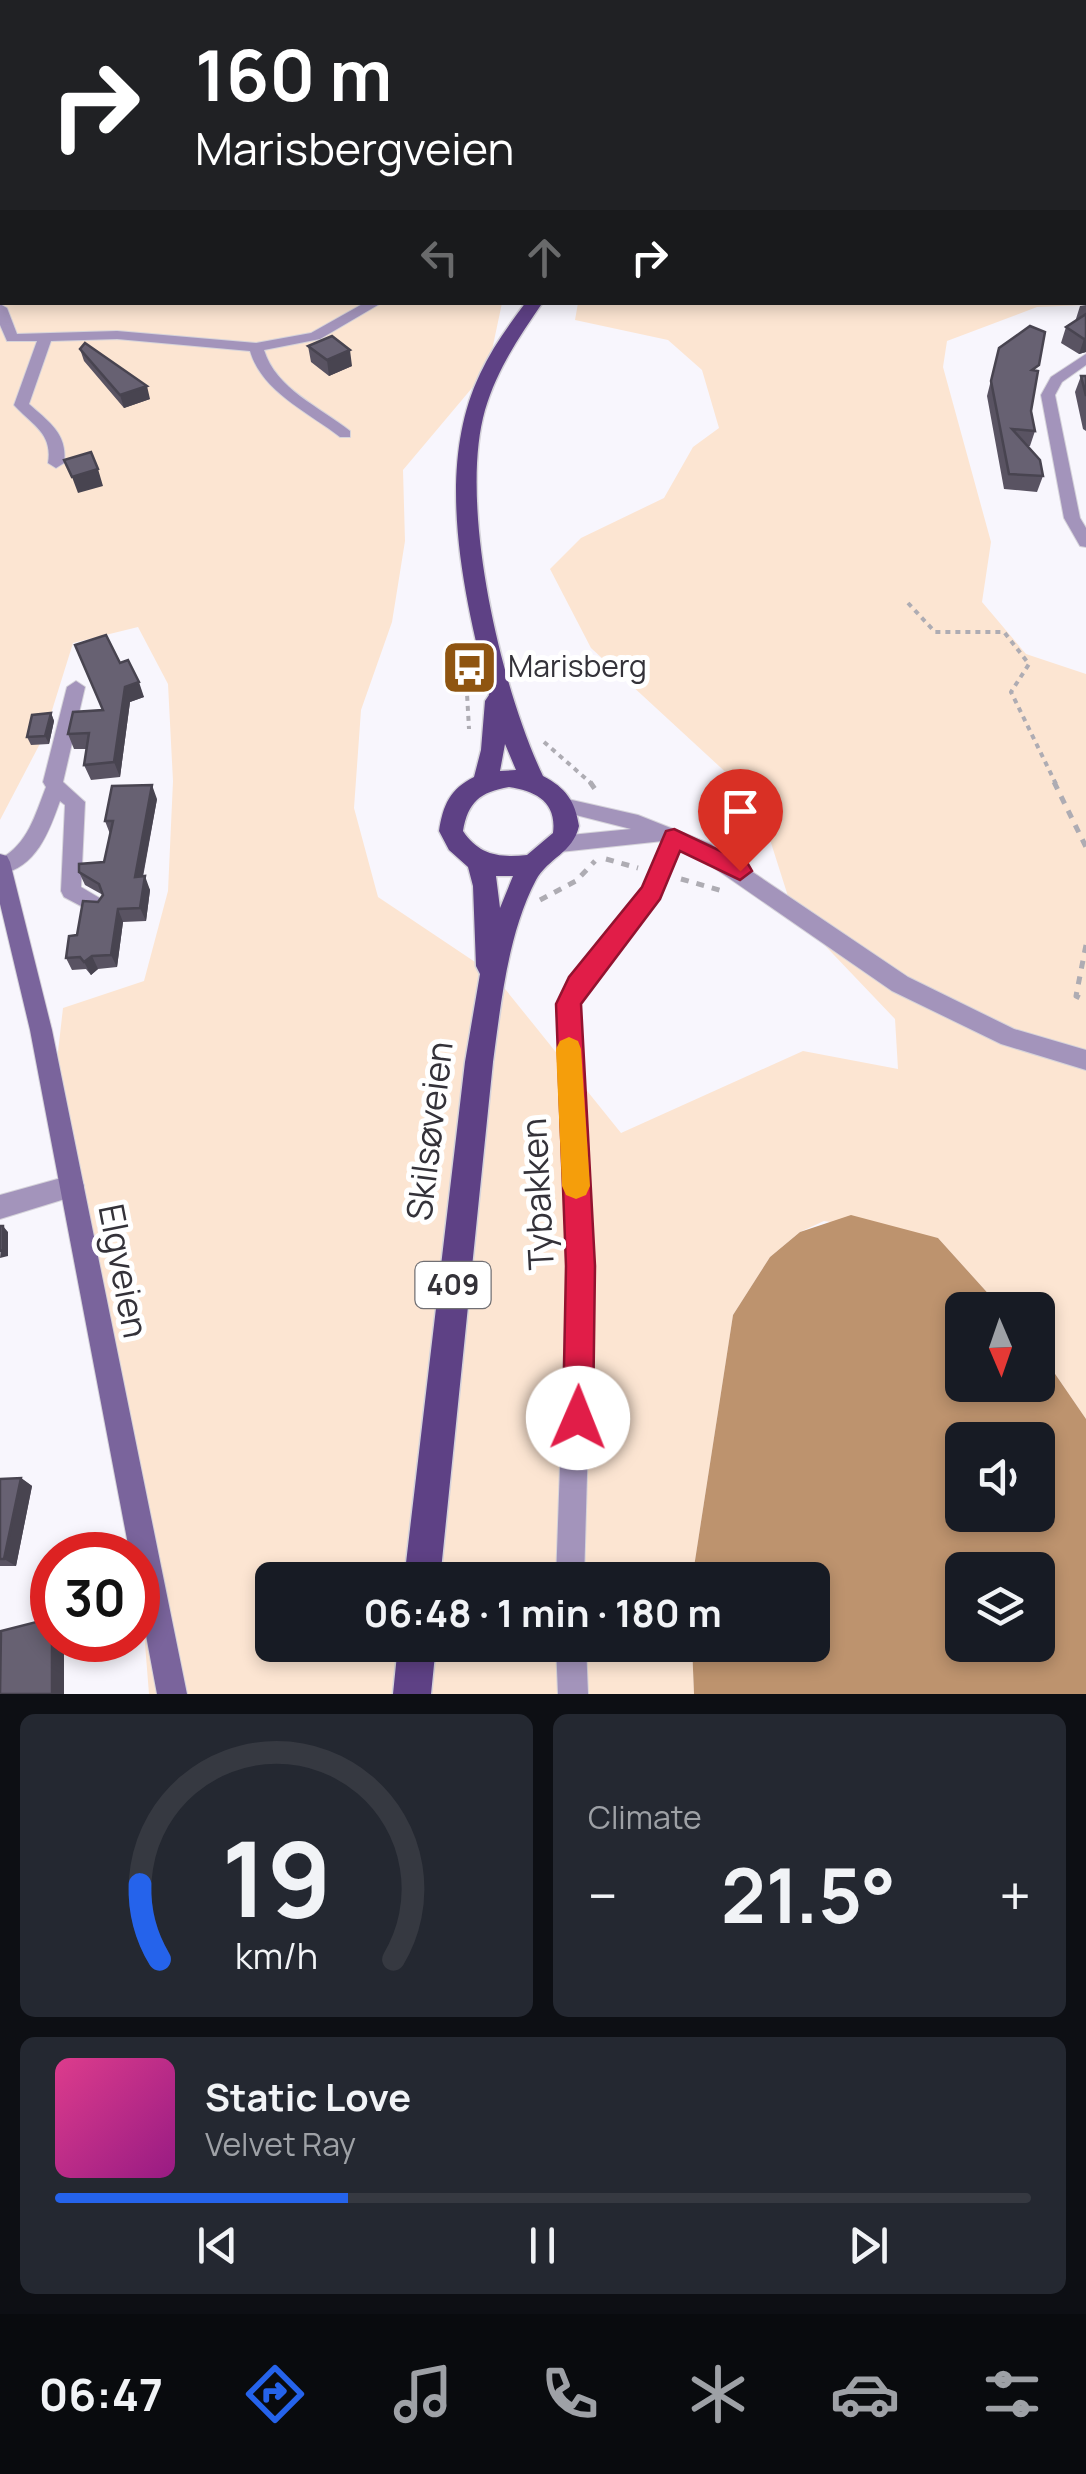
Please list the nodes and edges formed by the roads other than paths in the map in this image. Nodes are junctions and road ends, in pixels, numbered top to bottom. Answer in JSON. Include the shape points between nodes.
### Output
{"nodes":[{"id":1,"x":371,"y":305,"type":"edge"},
{"id":2,"x":532,"y":305,"type":"edge"},
{"id":3,"x":0,"y":308,"type":"edge"},
{"id":4,"x":45,"y":338,"type":"junction"},
{"id":5,"x":256,"y":347,"type":"junction"},
{"id":6,"x":1086,"y":358,"type":"edge"},
{"id":7,"x":345,"y":434,"type":"dead end"},
{"id":8,"x":56,"y":464,"type":"dead end"},
{"id":9,"x":1086,"y":542,"type":"edge"},
{"id":10,"x":496,"y":686,"type":"junction"},
{"id":11,"x":76,"y":687,"type":"dead end"},
{"id":12,"x":533,"y":781,"type":"junction"},
{"id":13,"x":484,"y":782,"type":"junction"},
{"id":14,"x":56,"y":787,"type":"junction"},
{"id":15,"x":571,"y":808,"type":"junction"},
{"id":16,"x":666,"y":836,"type":"junction"},
{"id":17,"x":568,"y":842,"type":"junction"},
{"id":18,"x":479,"y":863,"type":"junction"},
{"id":19,"x":1,"y":864,"type":"edge"},
{"id":20,"x":533,"y":864,"type":"junction"},
{"id":21,"x":96,"y":906,"type":"edge"},
{"id":22,"x":490,"y":991,"type":"junction"},
{"id":23,"x":1086,"y":1060,"type":"edge"},
{"id":24,"x":72,"y":1186,"type":"junction"},
{"id":25,"x":0,"y":1207,"type":"edge"},
{"id":26,"x":424,"y":1562,"type":"edge"},
{"id":27,"x":571,"y":1562,"type":"edge"},
{"id":28,"x":415,"y":1662,"type":"edge"},
{"id":29,"x":571,"y":1662,"type":"edge"},
{"id":30,"x":172,"y":1694,"type":"edge"},
{"id":31,"x":412,"y":1694,"type":"edge"},
{"id":32,"x":572,"y":1694,"type":"edge"}],
"edges":[{"from":1,"to":5,"type":"street","via":[[315,336]]},
{"from":2,"to":10,"type":"main road","via":[[496,355],[466,440],[466,510]]},
{"from":3,"to":4,"type":"street","via":[[9,338]]},
{"from":4,"to":5,"type":"street","via":[[117,335]]},
{"from":4,"to":8,"type":"street","via":[[21,405],[48,424],[57,440]]},
{"from":5,"to":7,"type":"street","via":[[278,383]]},
{"from":6,"to":9,"type":"street","via":[[1056,380],[1048,396],[1072,518]]},
{"from":10,"to":12,"type":"main road"},
{"from":10,"to":13,"type":"main road"},
{"from":11,"to":14,"type":"street"},
{"from":12,"to":13,"type":"main road"},
{"from":12,"to":15,"type":"main road"},
{"from":13,"to":18,"type":"main road","name":"Skilsøveien","number":"409","via":[[460,798],[450,819],[457,845]]},
{"from":14,"to":19,"type":"street","via":[[26,854]]},
{"from":14,"to":21,"type":"street","via":[[76,802],[71,890]]},
{"from":15,"to":16,"type":"street"},
{"from":15,"to":17,"type":"main road"},
{"from":16,"to":17,"type":"street"},
{"from":16,"to":23,"type":"street","via":[[740,871],[928,999],[1009,1037]]},
{"from":16,"to":27,"type":"street","name":"Tybakken","via":[[652,892],[568,1004],[580,1266]]},
{"from":17,"to":20,"type":"main road","name":"Skilsøveien","number":"409"},
{"from":18,"to":20,"type":"main road"},
{"from":18,"to":22,"type":"main road","name":"Skilsøveien","number":"409","via":[[486,886]]},
{"from":19,"to":24,"type":"main road","name":"Elgveien"},
{"from":20,"to":22,"type":"main road","name":"Skilsøveien","number":"409","via":[[518,892]]},
{"from":22,"to":26,"type":"main road","name":"Skilsøveien","number":"409"},
{"from":24,"to":25,"type":"street"},
{"from":24,"to":30,"type":"main road","name":"Elgveien"},
{"from":28,"to":31,"type":"main road"},
{"from":29,"to":32,"type":"street"}]}
